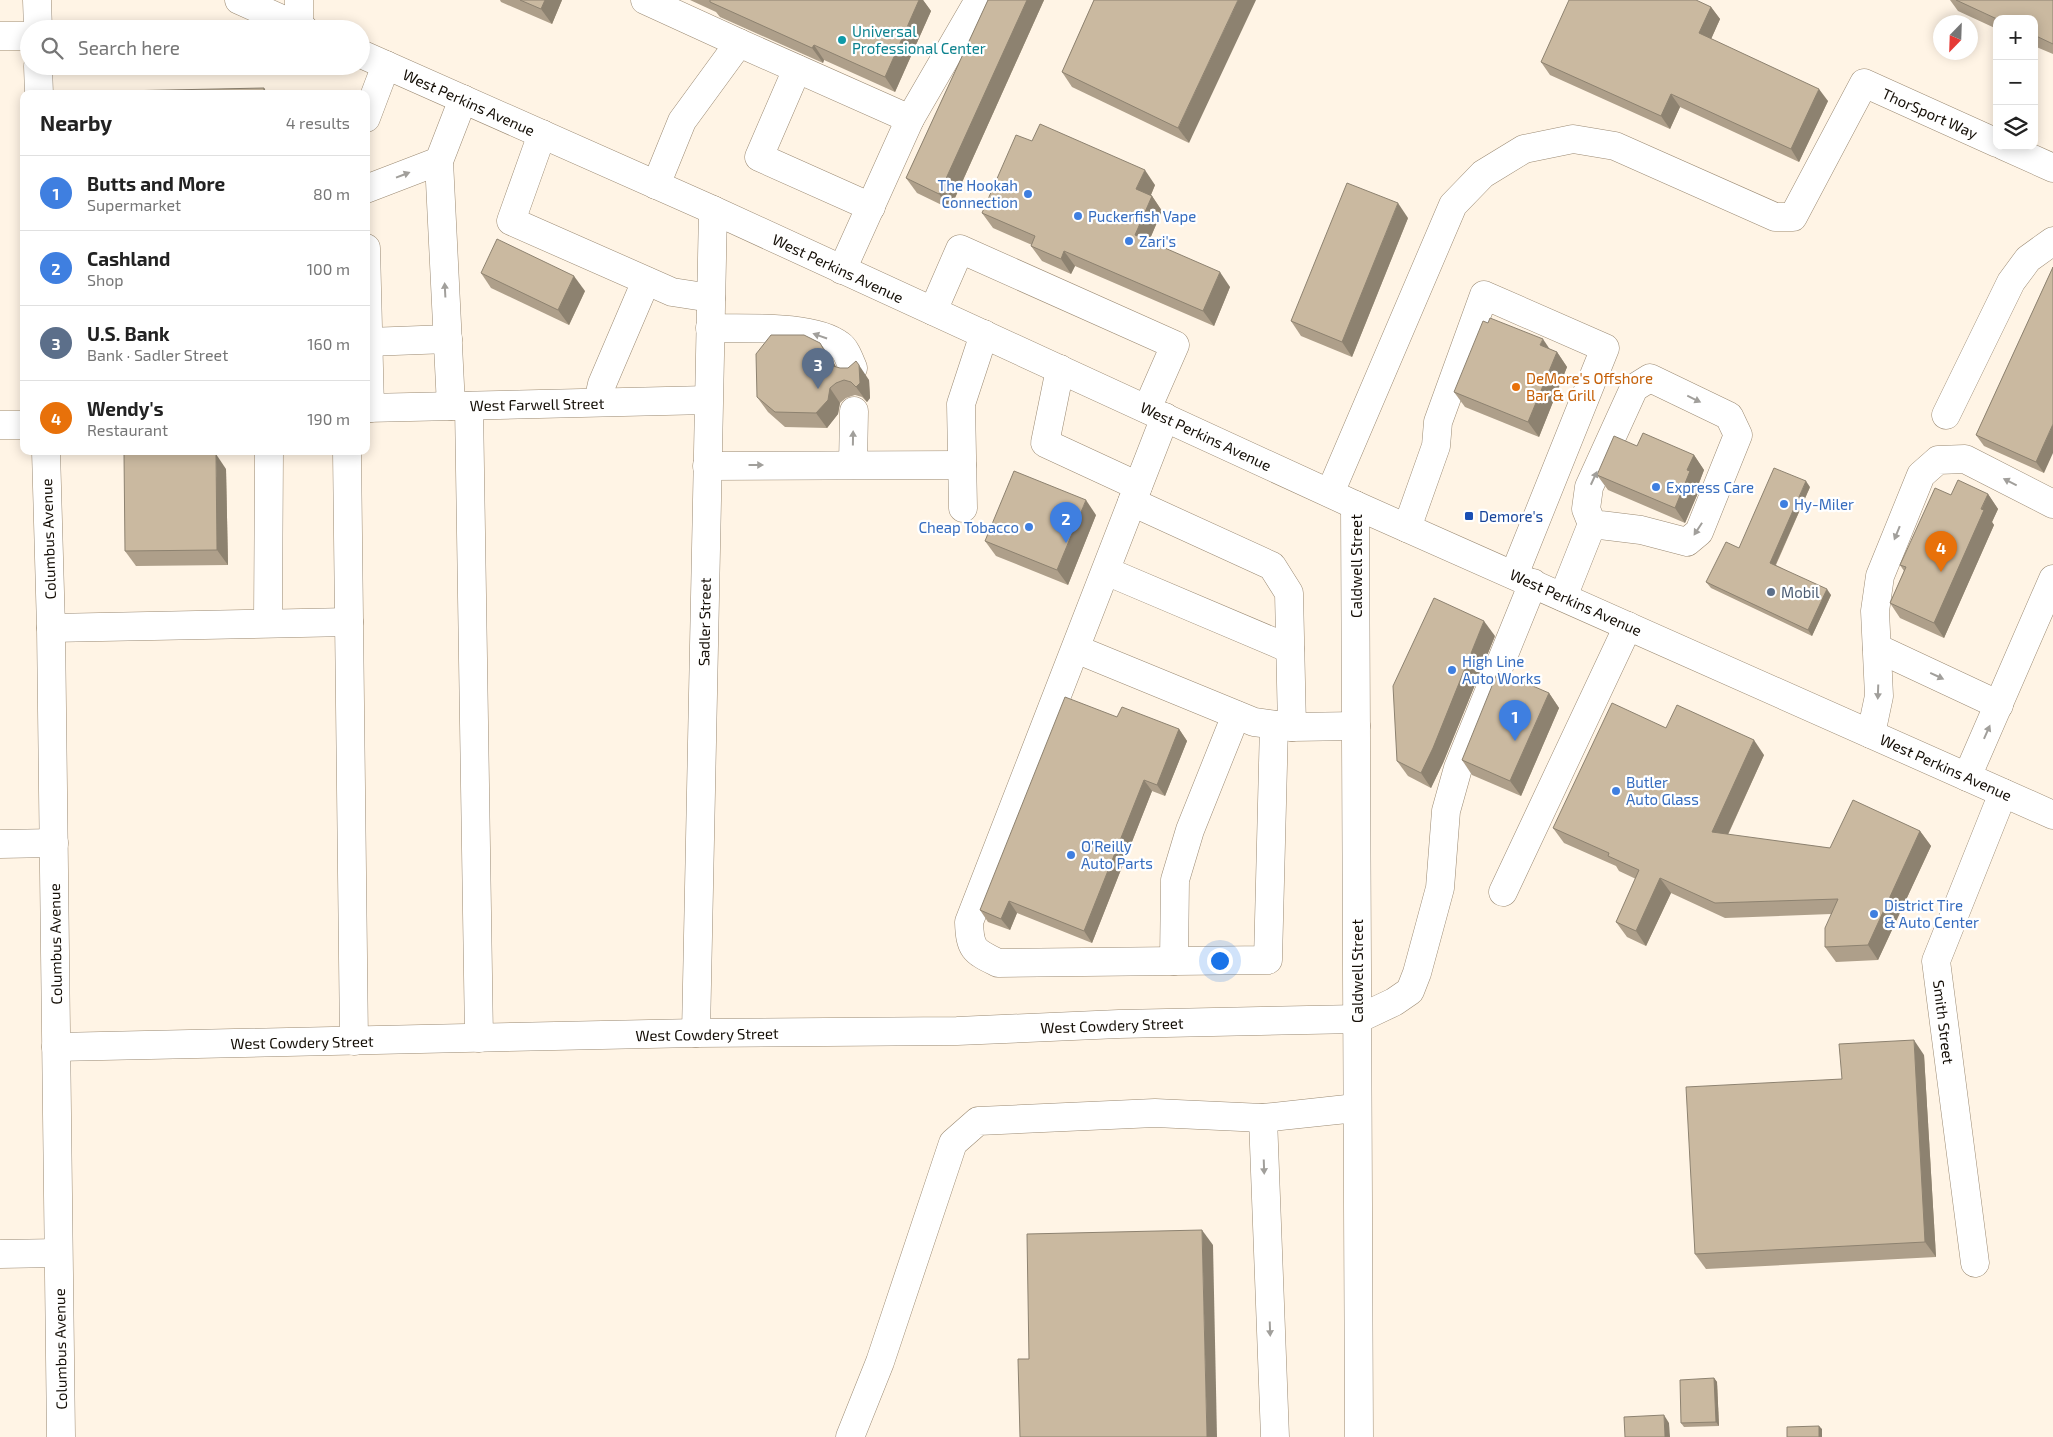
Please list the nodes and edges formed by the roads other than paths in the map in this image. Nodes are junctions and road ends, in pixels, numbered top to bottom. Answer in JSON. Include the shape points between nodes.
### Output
{"nodes":[{"id":1,"x":37,"y":0,"type":"edge"},
{"id":2,"x":238,"y":0,"type":"edge"},
{"id":3,"x":645,"y":0,"type":"edge"},
{"id":4,"x":979,"y":0,"type":"edge"},
{"id":5,"x":301,"y":18,"type":"edge"},
{"id":6,"x":38,"y":20,"type":"edge"},
{"id":7,"x":0,"y":36,"type":"edge"},
{"id":8,"x":20,"y":36,"type":"edge"},
{"id":9,"x":738,"y":43,"type":"junction"},
{"id":10,"x":370,"y":58,"type":"edge"},
{"id":11,"x":386,"y":65,"type":"junction"},
{"id":12,"x":797,"y":69,"type":"junction"},
{"id":13,"x":38,"y":75,"type":"edge"},
{"id":14,"x":39,"y":90,"type":"edge"},
{"id":15,"x":463,"y":99,"type":"junction"},
{"id":16,"x":370,"y":107,"type":"edge"},
{"id":17,"x":910,"y":119,"type":"junction"},
{"id":18,"x":542,"y":134,"type":"junction"},
{"id":19,"x":1993,"y":141,"type":"edge"},
{"id":20,"x":2013,"y":150,"type":"edge"},
{"id":21,"x":439,"y":161,"type":"junction"},
{"id":22,"x":2053,"y":168,"type":"edge"},
{"id":23,"x":656,"y":185,"type":"junction"},
{"id":24,"x":370,"y":187,"type":"edge"},
{"id":25,"x":871,"y":207,"type":"junction"},
{"id":26,"x":713,"y":210,"type":"junction"},
{"id":27,"x":2053,"y":241,"type":"edge"},
{"id":28,"x":842,"y":270,"type":"junction"},
{"id":29,"x":646,"y":281,"type":"junction"},
{"id":30,"x":711,"y":298,"type":"junction"},
{"id":31,"x":933,"y":311,"type":"junction"},
{"id":32,"x":710,"y":328,"type":"junction"},
{"id":33,"x":984,"y":334,"type":"junction"},
{"id":34,"x":448,"y":339,"type":"junction"},
{"id":35,"x":370,"y":342,"type":"edge"},
{"id":36,"x":853,"y":368,"type":"edge"},
{"id":37,"x":1060,"y":369,"type":"junction"},
{"id":38,"x":708,"y":400,"type":"junction"},
{"id":39,"x":598,"y":402,"type":"junction"},
{"id":40,"x":460,"y":406,"type":"junction"},
{"id":41,"x":370,"y":408,"type":"edge"},
{"id":42,"x":854,"y":411,"type":"edge"},
{"id":43,"x":1156,"y":413,"type":"junction"},
{"id":44,"x":1946,"y":415,"type":"dead end"},
{"id":45,"x":0,"y":425,"type":"edge"},
{"id":46,"x":20,"y":425,"type":"edge"},
{"id":47,"x":46,"y":455,"type":"edge"},
{"id":48,"x":270,"y":455,"type":"edge"},
{"id":49,"x":347,"y":455,"type":"edge"},
{"id":50,"x":853,"y":465,"type":"junction"},
{"id":51,"x":962,"y":465,"type":"junction"},
{"id":52,"x":707,"y":466,"type":"junction"},
{"id":53,"x":1330,"y":493,"type":"junction"},
{"id":54,"x":1136,"y":494,"type":"junction"},
{"id":55,"x":2053,"y":504,"type":"edge"},
{"id":56,"x":1355,"y":505,"type":"junction"},
{"id":57,"x":963,"y":508,"type":"dead end"},
{"id":58,"x":1592,"y":524,"type":"junction"},
{"id":59,"x":1408,"y":528,"type":"junction"},
{"id":60,"x":1106,"y":571,"type":"junction"},
{"id":61,"x":1524,"y":579,"type":"junction"},
{"id":62,"x":2053,"y":579,"type":"edge"},
{"id":63,"x":1563,"y":597,"type":"junction"},
{"id":64,"x":268,"y":622,"type":"junction"},
{"id":65,"x":349,"y":622,"type":"junction"},
{"id":66,"x":1628,"y":626,"type":"junction"},
{"id":67,"x":51,"y":628,"type":"junction"},
{"id":68,"x":1877,"y":648,"type":"junction"},
{"id":69,"x":1076,"y":649,"type":"junction"},
{"id":70,"x":1290,"y":649,"type":"junction"},
{"id":71,"x":1998,"y":705,"type":"junction"},
{"id":72,"x":1236,"y":715,"type":"junction"},
{"id":73,"x":1283,"y":726,"type":"junction"},
{"id":74,"x":1356,"y":726,"type":"junction"},
{"id":75,"x":1871,"y":734,"type":"junction"},
{"id":76,"x":1967,"y":777,"type":"junction"},
{"id":77,"x":2003,"y":793,"type":"junction"},
{"id":78,"x":2053,"y":815,"type":"edge"},
{"id":79,"x":54,"y":843,"type":"junction"},
{"id":80,"x":0,"y":844,"type":"edge"},
{"id":81,"x":1503,"y":892,"type":"dead end"},
{"id":82,"x":1174,"y":961,"type":"junction"},
{"id":83,"x":1358,"y":1019,"type":"junction"},
{"id":84,"x":696,"y":1033,"type":"junction"},
{"id":85,"x":479,"y":1038,"type":"junction"},
{"id":86,"x":354,"y":1041,"type":"junction"},
{"id":87,"x":56,"y":1047,"type":"junction"},
{"id":88,"x":1356,"y":1108,"type":"junction"},
{"id":89,"x":1263,"y":1118,"type":"junction"},
{"id":90,"x":58,"y":1253,"type":"junction"},
{"id":91,"x":0,"y":1254,"type":"edge"},
{"id":92,"x":1975,"y":1263,"type":"dead end"},
{"id":93,"x":61,"y":1437,"type":"edge"},
{"id":94,"x":850,"y":1437,"type":"edge"},
{"id":95,"x":1275,"y":1437,"type":"edge"},
{"id":96,"x":1359,"y":1437,"type":"edge"}],
"edges":[{"from":1,"to":6,"type":"street"},
{"from":2,"to":5,"type":"street"},
{"from":3,"to":9,"type":"street"},
{"from":4,"to":17,"type":"street"},
{"from":7,"to":8,"type":"street"},
{"from":9,"to":12,"type":"street"},
{"from":9,"to":23,"type":"street","via":[[682,120]]},
{"from":10,"to":11,"type":"street","name":"West Perkins Avenue"},
{"from":11,"to":15,"type":"street","name":"West Perkins Avenue"},
{"from":11,"to":16,"type":"street"},
{"from":12,"to":17,"type":"street"},
{"from":12,"to":25,"type":"street","via":[[759,157]]},
{"from":13,"to":14,"type":"street"},
{"from":15,"to":18,"type":"street","name":"West Perkins Avenue"},
{"from":15,"to":21,"type":"street"},
{"from":17,"to":25,"type":"street"},
{"from":18,"to":23,"type":"street","name":"West Perkins Avenue"},
{"from":18,"to":29,"type":"street","via":[[511,221]]},
{"from":19,"to":53,"type":"street","name":"ThorSport Way","via":[[1864,83],[1793,217],[1775,217],[1615,146],[1573,139],[1524,149],[1484,174],[1453,205]]},
{"from":20,"to":22,"type":"street"},
{"from":24,"to":21,"type":"street","one_way":true},
{"from":34,"to":21,"type":"street","one_way":true},
{"from":23,"to":26,"type":"street","name":"West Perkins Avenue"},
{"from":25,"to":28,"type":"street"},
{"from":26,"to":28,"type":"street","name":"West Perkins Avenue"},
{"from":26,"to":30,"type":"street","name":"Sadler Street"},
{"from":27,"to":44,"type":"street","via":[[2028,259],[2011,282]]},
{"from":28,"to":31,"type":"street","name":"West Perkins Avenue"},
{"from":29,"to":30,"type":"street","via":[[672,292]]},
{"from":29,"to":39,"type":"street","via":[[602,384]]},
{"from":30,"to":32,"type":"street","name":"Sadler Street"},
{"from":31,"to":33,"type":"street","name":"West Perkins Avenue"},
{"from":31,"to":43,"type":"street","via":[[960,248],[1175,345]]},
{"from":36,"to":32,"type":"street","one_way":true,"via":[[841,345],[818,335],[783,329]]},
{"from":32,"to":38,"type":"street","name":"Sadler Street"},
{"from":33,"to":37,"type":"street","name":"West Perkins Avenue"},
{"from":33,"to":51,"type":"street","via":[[961,404]]},
{"from":34,"to":35,"type":"street"},
{"from":34,"to":40,"type":"street"},
{"from":37,"to":43,"type":"street","name":"West Perkins Avenue"},
{"from":37,"to":54,"type":"street","via":[[1045,442]]},
{"from":38,"to":39,"type":"street","name":"West Farwell Street"},
{"from":38,"to":52,"type":"street","name":"Sadler Street"},
{"from":39,"to":40,"type":"street","name":"West Farwell Street"},
{"from":40,"to":41,"type":"street","name":"West Farwell Street"},
{"from":40,"to":85,"type":"street"},
{"from":50,"to":42,"type":"street","one_way":true},
{"from":43,"to":53,"type":"street","name":"West Perkins Avenue"},
{"from":43,"to":54,"type":"street"},
{"from":45,"to":46,"type":"street"},
{"from":47,"to":67,"type":"street","name":"Columbus Avenue"},
{"from":48,"to":64,"type":"street"},
{"from":49,"to":65,"type":"street"},
{"from":50,"to":51,"type":"street"},
{"from":52,"to":50,"type":"street","one_way":true},
{"from":51,"to":57,"type":"street"},
{"from":52,"to":84,"type":"street","name":"Sadler Street"},
{"from":53,"to":56,"type":"street","name":"West Perkins Avenue"},
{"from":54,"to":60,"type":"street"},
{"from":54,"to":70,"type":"street","via":[[1272,566],[1290,593]]},
{"from":55,"to":68,"type":"street","one_way":true,"via":[[1965,459],[1938,460],[1921,475],[1880,576],[1875,611]]},
{"from":56,"to":59,"type":"street","name":"West Perkins Avenue"},
{"from":56,"to":74,"type":"street","name":"Caldwell Street"},
{"from":58,"to":58,"type":"street","one_way":true,"via":[[1586,509],[1589,487],[1634,388],[1650,378],[1729,416],[1738,435],[1699,532],[1687,542],[1641,530]]},
{"from":58,"to":63,"type":"street"},
{"from":59,"to":61,"type":"street","name":"West Perkins Avenue"},
{"from":59,"to":61,"type":"street","via":[[1436,446],[1438,422],[1484,295],[1604,348]]},
{"from":60,"to":69,"type":"street"},
{"from":60,"to":70,"type":"street"},
{"from":61,"to":63,"type":"street","name":"West Perkins Avenue"},
{"from":61,"to":83,"type":"street","via":[[1446,811],[1440,888],[1417,973],[1410,991]]},
{"from":62,"to":71,"type":"street"},
{"from":63,"to":66,"type":"street","name":"West Perkins Avenue"},
{"from":64,"to":65,"type":"street"},
{"from":64,"to":67,"type":"street"},
{"from":65,"to":86,"type":"street"},
{"from":66,"to":75,"type":"street","name":"West Perkins Avenue"},
{"from":66,"to":81,"type":"street"},
{"from":67,"to":79,"type":"street","name":"Columbus Avenue"},
{"from":68,"to":71,"type":"street","one_way":true},
{"from":68,"to":75,"type":"street","one_way":true,"via":[[1879,696]]},
{"from":69,"to":72,"type":"street"},
{"from":69,"to":82,"type":"street","via":[[970,922],[970,940],[975,951],[998,963]]},
{"from":70,"to":73,"type":"street"},
{"from":76,"to":71,"type":"street","one_way":true},
{"from":72,"to":73,"type":"street","via":[[1254,722]]},
{"from":72,"to":82,"type":"street","via":[[1190,830],[1175,880]]},
{"from":73,"to":74,"type":"street"},
{"from":73,"to":82,"type":"street","via":[[1268,960]]},
{"from":74,"to":83,"type":"street","name":"Caldwell Street"},
{"from":75,"to":76,"type":"street","name":"West Perkins Avenue"},
{"from":76,"to":77,"type":"street","name":"West Perkins Avenue"},
{"from":77,"to":78,"type":"street","name":"West Perkins Avenue"},
{"from":77,"to":92,"type":"street","name":"Smith Street","via":[[1936,961]]},
{"from":79,"to":80,"type":"street"},
{"from":79,"to":87,"type":"street","name":"Columbus Avenue"},
{"from":83,"to":84,"type":"street","name":"West Cowdery Street","via":[[957,1031]]},
{"from":83,"to":88,"type":"street","name":"Caldwell Street"},
{"from":84,"to":85,"type":"street","name":"West Cowdery Street"},
{"from":85,"to":86,"type":"street","name":"West Cowdery Street"},
{"from":86,"to":87,"type":"street","name":"West Cowdery Street"},
{"from":87,"to":90,"type":"street","name":"Columbus Avenue"},
{"from":88,"to":89,"type":"street"},
{"from":88,"to":96,"type":"street","name":"Caldwell Street"},
{"from":89,"to":94,"type":"street","via":[[1155,1113],[978,1121],[953,1143],[880,1362]]},
{"from":89,"to":95,"type":"street","one_way":true},
{"from":90,"to":91,"type":"street"},
{"from":90,"to":93,"type":"street","name":"Columbus Avenue"}]}
